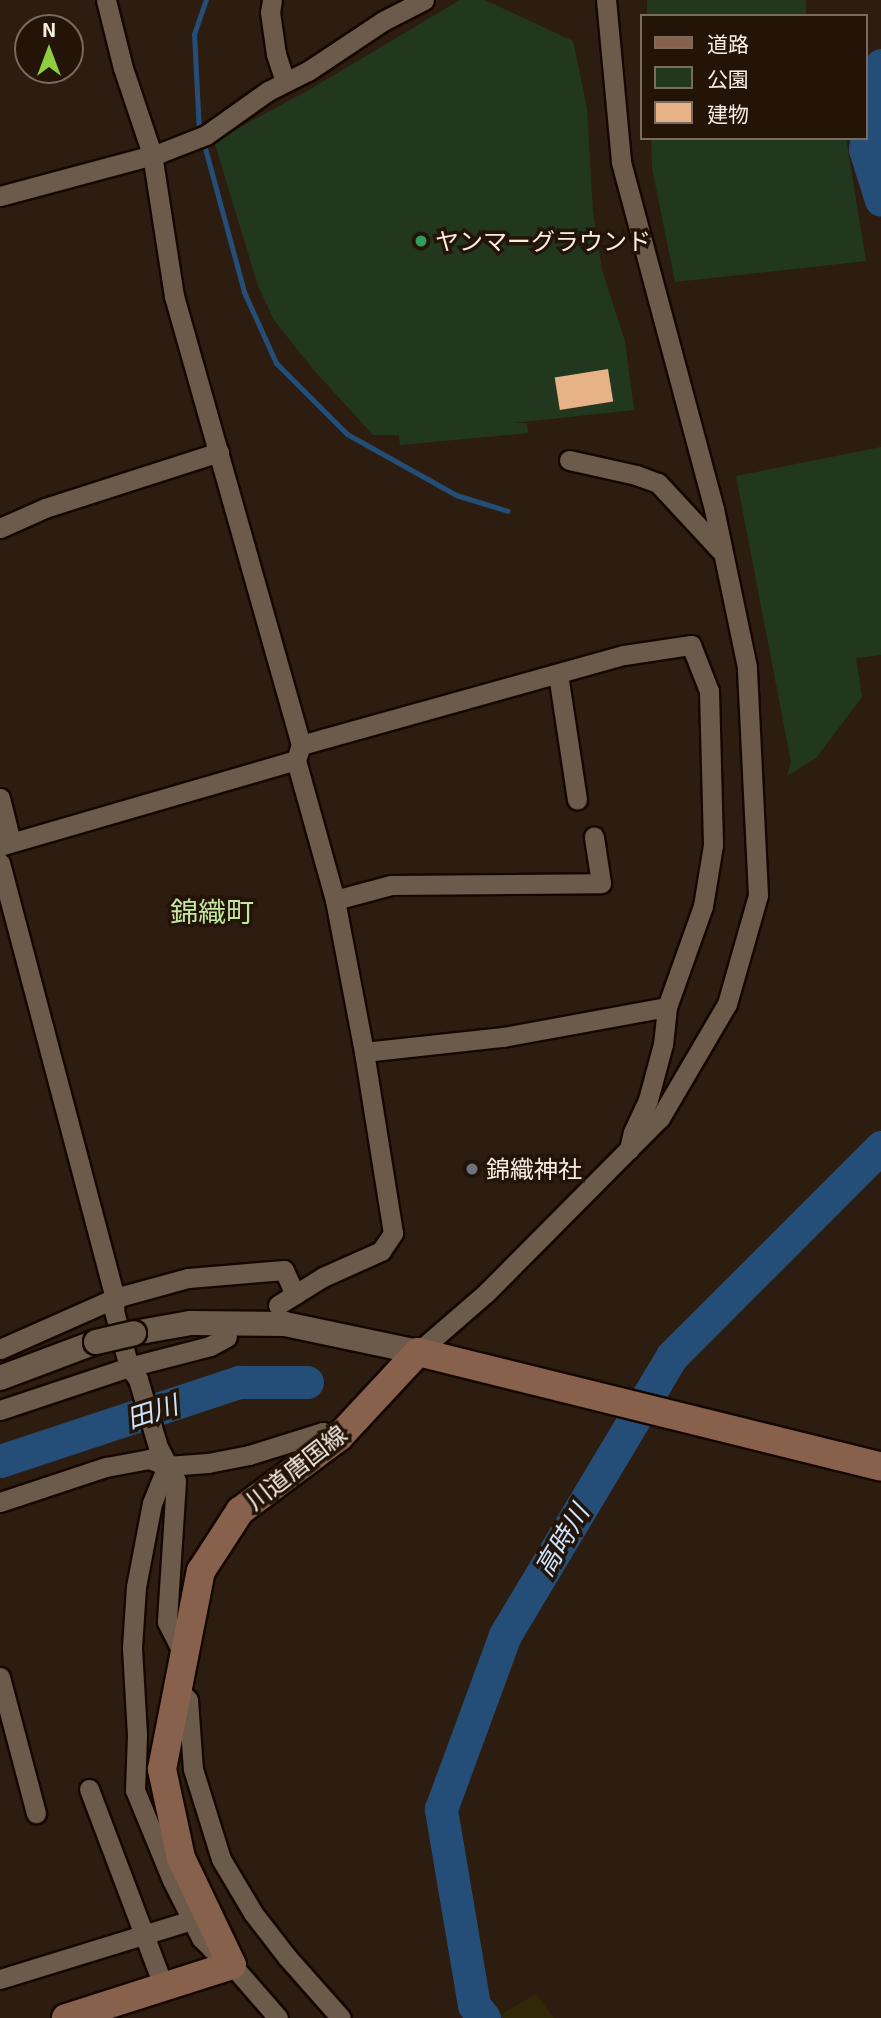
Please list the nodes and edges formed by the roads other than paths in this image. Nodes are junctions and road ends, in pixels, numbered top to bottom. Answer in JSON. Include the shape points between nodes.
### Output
{"nodes":[{"id":1,"x":106,"y":0,"type":"edge"},
{"id":2,"x":272,"y":0,"type":"edge"},
{"id":3,"x":424,"y":0,"type":"edge"},
{"id":4,"x":606,"y":0,"type":"edge"},
{"id":5,"x":285,"y":82,"type":"junction"},
{"id":6,"x":152,"y":154,"type":"junction"},
{"id":7,"x":0,"y":197,"type":"edge"},
{"id":8,"x":219,"y":452,"type":"junction"},
{"id":9,"x":569,"y":460,"type":"dead end"},
{"id":10,"x":0,"y":528,"type":"edge"},
{"id":11,"x":720,"y":550,"type":"junction"},
{"id":12,"x":558,"y":674,"type":"junction"},
{"id":13,"x":299,"y":753,"type":"junction"},
{"id":14,"x":0,"y":798,"type":"edge"},
{"id":15,"x":578,"y":800,"type":"dead end"},
{"id":16,"x":594,"y":837,"type":"dead end"},
{"id":17,"x":5,"y":844,"type":"edge"},
{"id":18,"x":0,"y":863,"type":"edge"},
{"id":19,"x":335,"y":900,"type":"junction"},
{"id":20,"x":667,"y":1007,"type":"junction"},
{"id":21,"x":364,"y":1052,"type":"junction"},
{"id":22,"x":629,"y":1150,"type":"junction"},
{"id":23,"x":116,"y":1298,"type":"junction"},
{"id":24,"x":227,"y":1337,"type":"dead end"},
{"id":25,"x":0,"y":1349,"type":"edge"},
{"id":26,"x":428,"y":1355,"type":"junction"},
{"id":27,"x":134,"y":1373,"type":"junction"},
{"id":28,"x":0,"y":1378,"type":"edge"},
{"id":29,"x":0,"y":1410,"type":"edge"},
{"id":30,"x":339,"y":1437,"type":"junction"},
{"id":31,"x":167,"y":1466,"type":"junction"},
{"id":32,"x":881,"y":1467,"type":"edge"},
{"id":33,"x":0,"y":1502,"type":"edge"},
{"id":34,"x":183,"y":1653,"type":"junction"},
{"id":35,"x":0,"y":1677,"type":"edge"},
{"id":36,"x":176,"y":1688,"type":"junction"},
{"id":37,"x":89,"y":1789,"type":"dead end"},
{"id":38,"x":36,"y":1813,"type":"dead end"},
{"id":39,"x":192,"y":1920,"type":"junction"},
{"id":40,"x":143,"y":1933,"type":"junction"},
{"id":41,"x":228,"y":1957,"type":"junction"},
{"id":42,"x":0,"y":1979,"type":"edge"},
{"id":43,"x":164,"y":1987,"type":"junction"},
{"id":44,"x":66,"y":2018,"type":"edge"},
{"id":45,"x":278,"y":2018,"type":"edge"},
{"id":46,"x":341,"y":2018,"type":"edge"}],
"edges":[{"from":1,"to":6,"type":"street"},
{"from":2,"to":5,"type":"street","via":[[276,54]]},
{"from":3,"to":5,"type":"street"},
{"from":4,"to":11,"type":"street","via":[[621,161]]},
{"from":5,"to":6,"type":"street","via":[[206,135]]},
{"from":6,"to":7,"type":"street"},
{"from":6,"to":8,"type":"street","via":[[174,296]]},
{"from":8,"to":10,"type":"street","via":[[45,508]]},
{"from":8,"to":13,"type":"street"},
{"from":9,"to":11,"type":"street","via":[[659,484]]},
{"from":11,"to":22,"type":"street","via":[[747,667],[758,895],[727,1004],[680,1089]]},
{"from":12,"to":13,"type":"street"},
{"from":12,"to":15,"type":"street"},
{"from":12,"to":20,"type":"street","via":[[624,655],[691,645],[709,691],[713,845],[703,906]]},
{"from":13,"to":17,"type":"street"},
{"from":13,"to":19,"type":"street"},
{"from":14,"to":17,"type":"street"},
{"from":16,"to":19,"type":"street","via":[[601,883],[391,885]]},
{"from":18,"to":23,"type":"street"},
{"from":19,"to":21,"type":"street"},
{"from":20,"to":21,"type":"street","via":[[503,1037]]},
{"from":20,"to":22,"type":"street","via":[[663,1044]]},
{"from":21,"to":23,"type":"street","via":[[393,1233],[381,1251],[286,1300],[284,1270],[188,1278]]},
{"from":22,"to":26,"type":"street"},
{"from":23,"to":25,"type":"street"},
{"from":23,"to":27,"type":"street","via":[[114,1311]]},
{"from":24,"to":27,"type":"street"},
{"from":26,"to":28,"type":"street","bridge":true,"via":[[326,1332],[248,1322],[191,1323],[96,1342]]},
{"from":26,"to":30,"type":"main road","name":"川道唐国線"},
{"from":26,"to":32,"type":"main road"},
{"from":27,"to":29,"type":"street"},
{"from":27,"to":31,"type":"street"},
{"from":30,"to":31,"type":"street","via":[[323,1432],[249,1455]]},
{"from":30,"to":34,"type":"main road","name":"川道唐国線","via":[[240,1511],[201,1571]]},
{"from":31,"to":33,"type":"street","via":[[149,1459],[106,1467]]},
{"from":31,"to":34,"type":"street","via":[[176,1481],[177,1497],[167,1622]]},
{"from":31,"to":39,"type":"street","via":[[152,1503],[135,1587],[135,1790]]},
{"from":34,"to":36,"type":"main road","name":"川道唐国線"},
{"from":35,"to":38,"type":"street"},
{"from":36,"to":41,"type":"main road","name":"川道唐国線","via":[[162,1769],[167,1805],[181,1858]]},
{"from":36,"to":46,"type":"street","via":[[188,1700],[193,1769],[221,1859],[270,1935]]},
{"from":37,"to":40,"type":"street"},
{"from":39,"to":40,"type":"street"},
{"from":39,"to":41,"type":"street","via":[[201,1938]]},
{"from":40,"to":42,"type":"street"},
{"from":40,"to":43,"type":"street"},
{"from":41,"to":43,"type":"main road"},
{"from":41,"to":45,"type":"street"},
{"from":43,"to":44,"type":"main road"}]}
